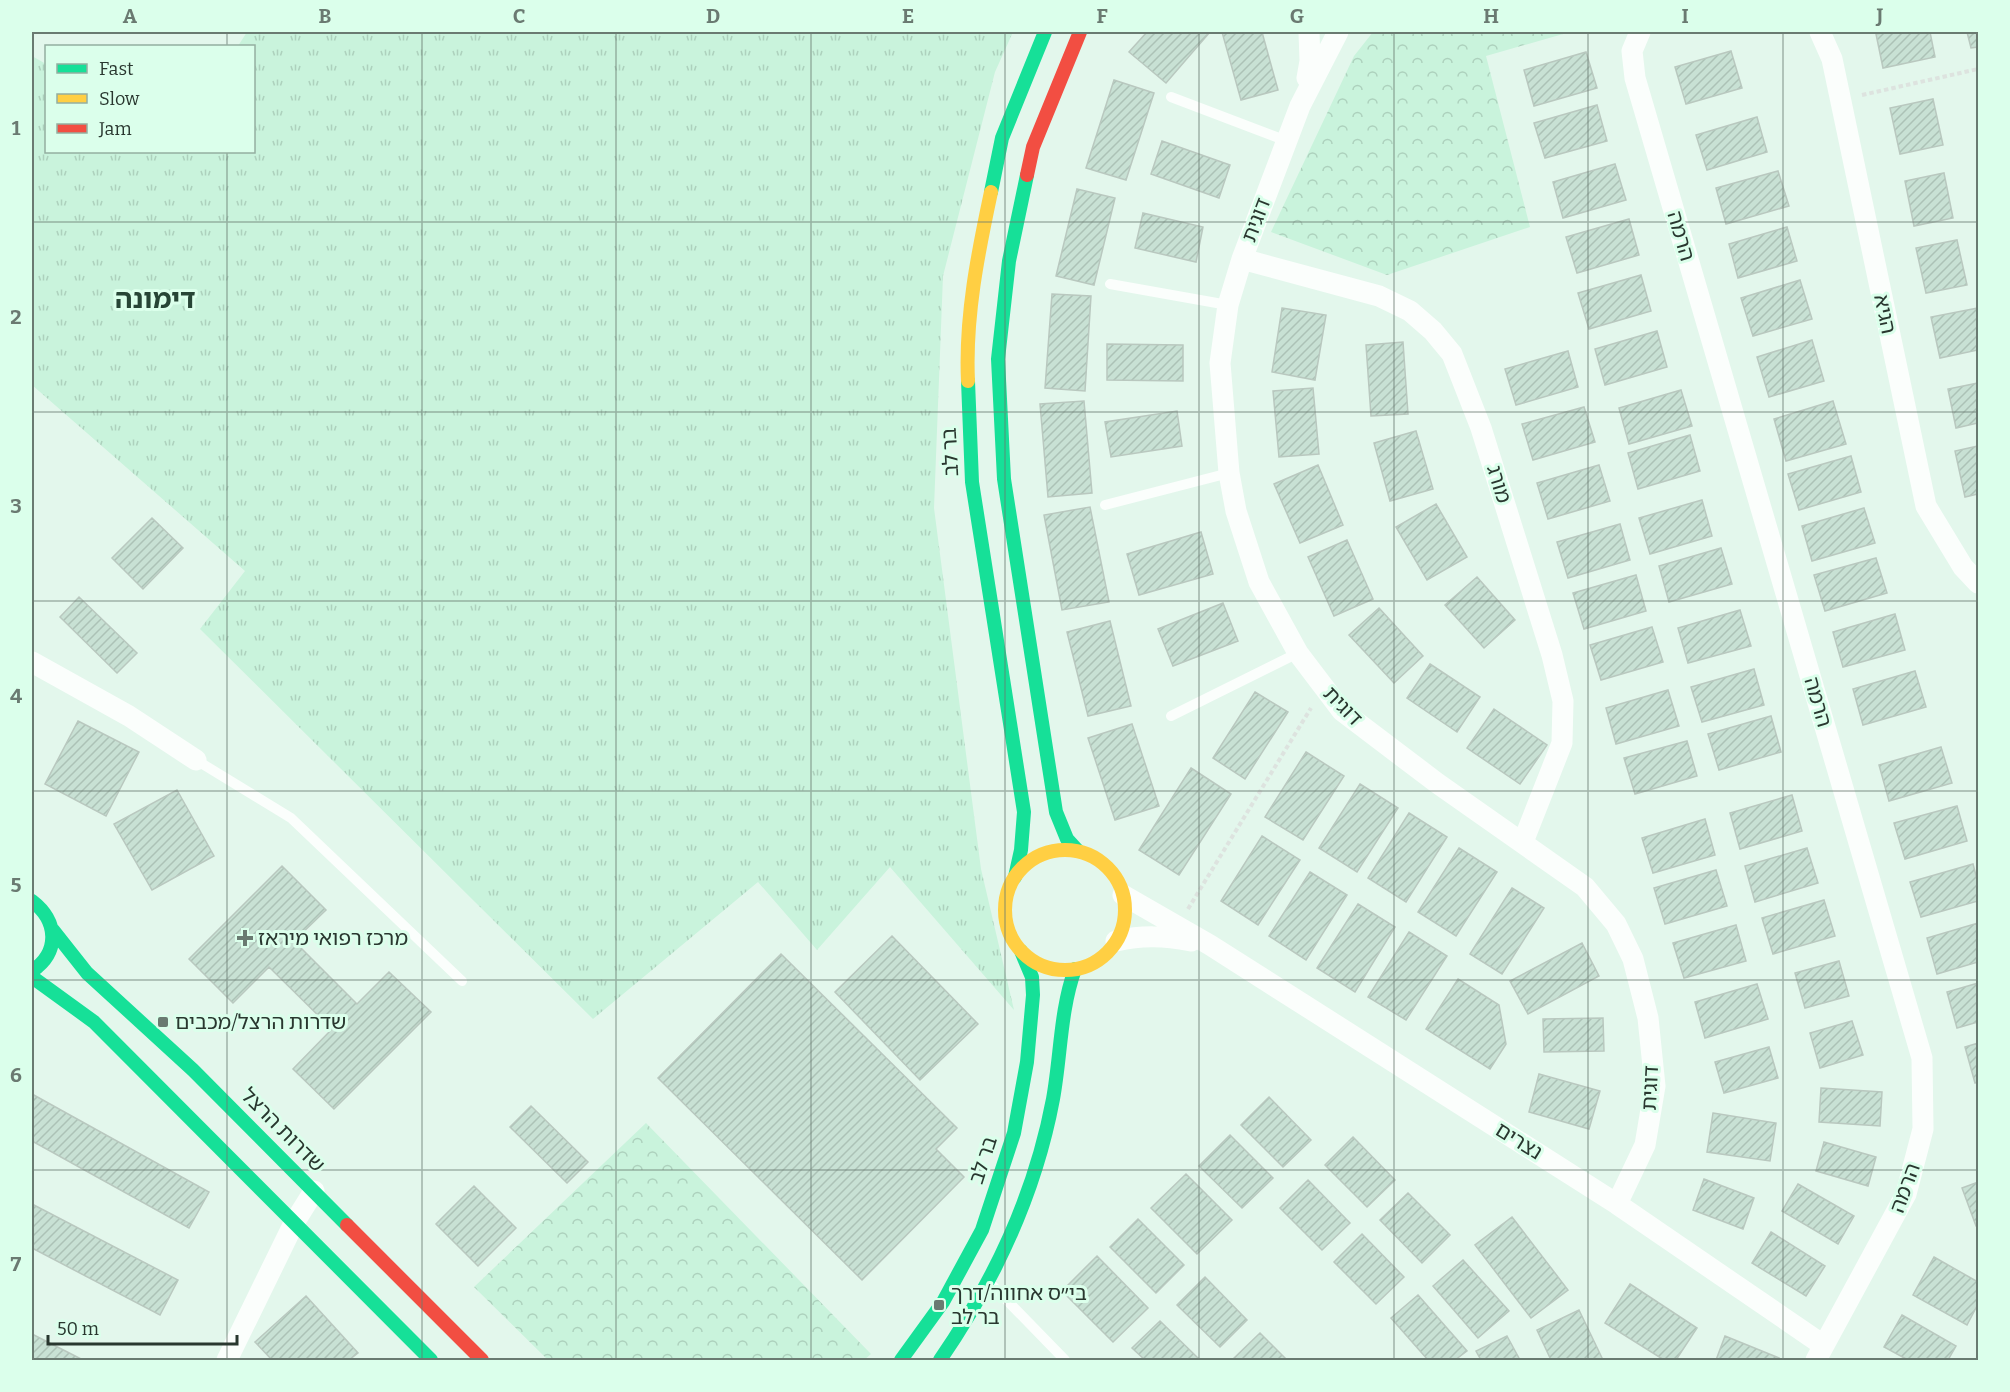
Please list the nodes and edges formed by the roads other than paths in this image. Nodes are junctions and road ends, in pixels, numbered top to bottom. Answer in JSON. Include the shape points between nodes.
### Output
{"nodes":[{"id":1,"x":1045,"y":32,"type":"edge"},
{"id":2,"x":1080,"y":32,"type":"edge"},
{"id":3,"x":1309,"y":32,"type":"edge"},
{"id":4,"x":1338,"y":32,"type":"edge"},
{"id":5,"x":1640,"y":32,"type":"edge"},
{"id":6,"x":1820,"y":32,"type":"edge"},
{"id":7,"x":1171,"y":97,"type":"dead end"},
{"id":8,"x":1300,"y":106,"type":"junction"},
{"id":9,"x":1287,"y":141,"type":"junction"},
{"id":10,"x":1242,"y":259,"type":"junction"},
{"id":11,"x":1110,"y":284,"type":"dead end"},
{"id":12,"x":1228,"y":305,"type":"junction"},
{"id":13,"x":1229,"y":473,"type":"junction"},
{"id":14,"x":1105,"y":505,"type":"dead end"},
{"id":15,"x":1978,"y":584,"type":"edge"},
{"id":16,"x":1299,"y":653,"type":"junction"},
{"id":17,"x":35,"y":670,"type":"edge"},
{"id":18,"x":1171,"y":716,"type":"dead end"},
{"id":19,"x":196,"y":760,"type":"joint"},
{"id":20,"x":1524,"y":843,"type":"junction"},
{"id":21,"x":1078,"y":851,"type":"junction"},
{"id":22,"x":1015,"y":877,"type":"junction"},
{"id":23,"x":1123,"y":895,"type":"junction"},
{"id":24,"x":32,"y":901,"type":"edge"},
{"id":25,"x":53,"y":930,"type":"junction"},
{"id":26,"x":1116,"y":941,"type":"junction"},
{"id":27,"x":1210,"y":945,"type":"junction"},
{"id":28,"x":1021,"y":951,"type":"junction"},
{"id":29,"x":1075,"y":969,"type":"junction"},
{"id":30,"x":32,"y":971,"type":"edge"},
{"id":31,"x":32,"y":977,"type":"edge"},
{"id":32,"x":462,"y":981,"type":"dead end"},
{"id":33,"x":314,"y":1191,"type":"junction"},
{"id":34,"x":1617,"y":1204,"type":"junction"},
{"id":35,"x":294,"y":1223,"type":"junction"},
{"id":36,"x":990,"y":1282,"type":"junction"},
{"id":37,"x":1819,"y":1353,"type":"edge"},
{"id":38,"x":227,"y":1360,"type":"edge"},
{"id":39,"x":431,"y":1360,"type":"edge"},
{"id":40,"x":482,"y":1360,"type":"edge"},
{"id":41,"x":901,"y":1360,"type":"edge"},
{"id":42,"x":940,"y":1360,"type":"edge"},
{"id":43,"x":1065,"y":1360,"type":"edge"}],
"edges":[{"from":1,"to":22,"type":"street","name":"בר לב","via":[[1002,138],[977,256],[967,358],[972,482],[1024,812]]},
{"from":2,"to":21,"type":"street","via":[[1033,147],[1009,261],[998,359],[1004,479],[1056,812],[1067,839]]},
{"from":3,"to":8,"type":"street","name":"דוגית","via":[[1310,61]]},
{"from":4,"to":8,"type":"street","name":"דוגית"},
{"from":5,"to":37,"type":"street","name":"הרמה","via":[[1632,51],[1635,78],[1922,1058],[1923,1129],[1906,1194]]},
{"from":6,"to":15,"type":"street","name":"הגיא","via":[[1832,59],[1926,506],[1963,567]]},
{"from":7,"to":9,"type":"lane"},
{"from":8,"to":9,"type":"street","name":"דוגית"},
{"from":9,"to":10,"type":"street","name":"דוגית"},
{"from":10,"to":12,"type":"street","name":"דוגית"},
{"from":10,"to":20,"type":"street","name":"מורג","via":[[1379,296],[1410,311],[1452,354],[1482,428],[1563,701],[1562,743]]},
{"from":11,"to":12,"type":"lane"},
{"from":12,"to":13,"type":"street","name":"דוגית","via":[[1220,363]]},
{"from":13,"to":14,"type":"lane"},
{"from":13,"to":16,"type":"street","name":"דוגית","via":[[1236,511],[1259,582]]},
{"from":16,"to":18,"type":"lane"},
{"from":16,"to":20,"type":"street","name":"דוגית","via":[[1342,711]]},
{"from":17,"to":19,"type":"street","via":[[129,716]]},
{"from":19,"to":32,"type":"lane","via":[[291,818]]},
{"from":20,"to":34,"type":"street","name":"דוגית","via":[[1585,887],[1616,924],[1633,959],[1648,1018],[1655,1086],[1644,1145]]},
{"from":21,"to":22,"type":"street","via":[[1058,850],[1037,856]]},
{"from":21,"to":23,"type":"street","via":[[1098,859],[1113,873]]},
{"from":22,"to":28,"type":"street","via":[[1005,906],[1006,925]]},
{"from":23,"to":26,"type":"street","via":[[1125,913]]},
{"from":23,"to":27,"type":"street","name":"נצרים"},
{"from":24,"to":25,"type":"street","name":"שדרות הרצל","via":[[43,909]]},
{"from":25,"to":30,"type":"street","via":[[51,952]]},
{"from":25,"to":33,"type":"street","name":"שדרות הרצל","via":[[87,973],[193,1070]]},
{"from":26,"to":27,"type":"street","name":"נצרים","via":[[1162,935]]},
{"from":26,"to":29,"type":"street","via":[[1098,961]]},
{"from":27,"to":34,"type":"street","name":"נצרים"},
{"from":28,"to":29,"type":"street","via":[[1043,966]]},
{"from":28,"to":41,"type":"street","name":"בר לב","via":[[1032,977],[1033,995],[1027,1062],[1014,1133],[982,1230],[943,1302]]},
{"from":29,"to":36,"type":"street","via":[[1064,1002],[1059,1066],[1045,1141],[1011,1243]]},
{"from":31,"to":35,"type":"street","via":[[94,1022]]},
{"from":33,"to":35,"type":"street"},
{"from":33,"to":40,"type":"street","name":"שדרות הרצל"},
{"from":34,"to":37,"type":"street","name":"נצרים"},
{"from":35,"to":38,"type":"street"},
{"from":35,"to":39,"type":"street"},
{"from":36,"to":42,"type":"street","via":[[970,1319]]},
{"from":36,"to":43,"type":"lane"}]}
